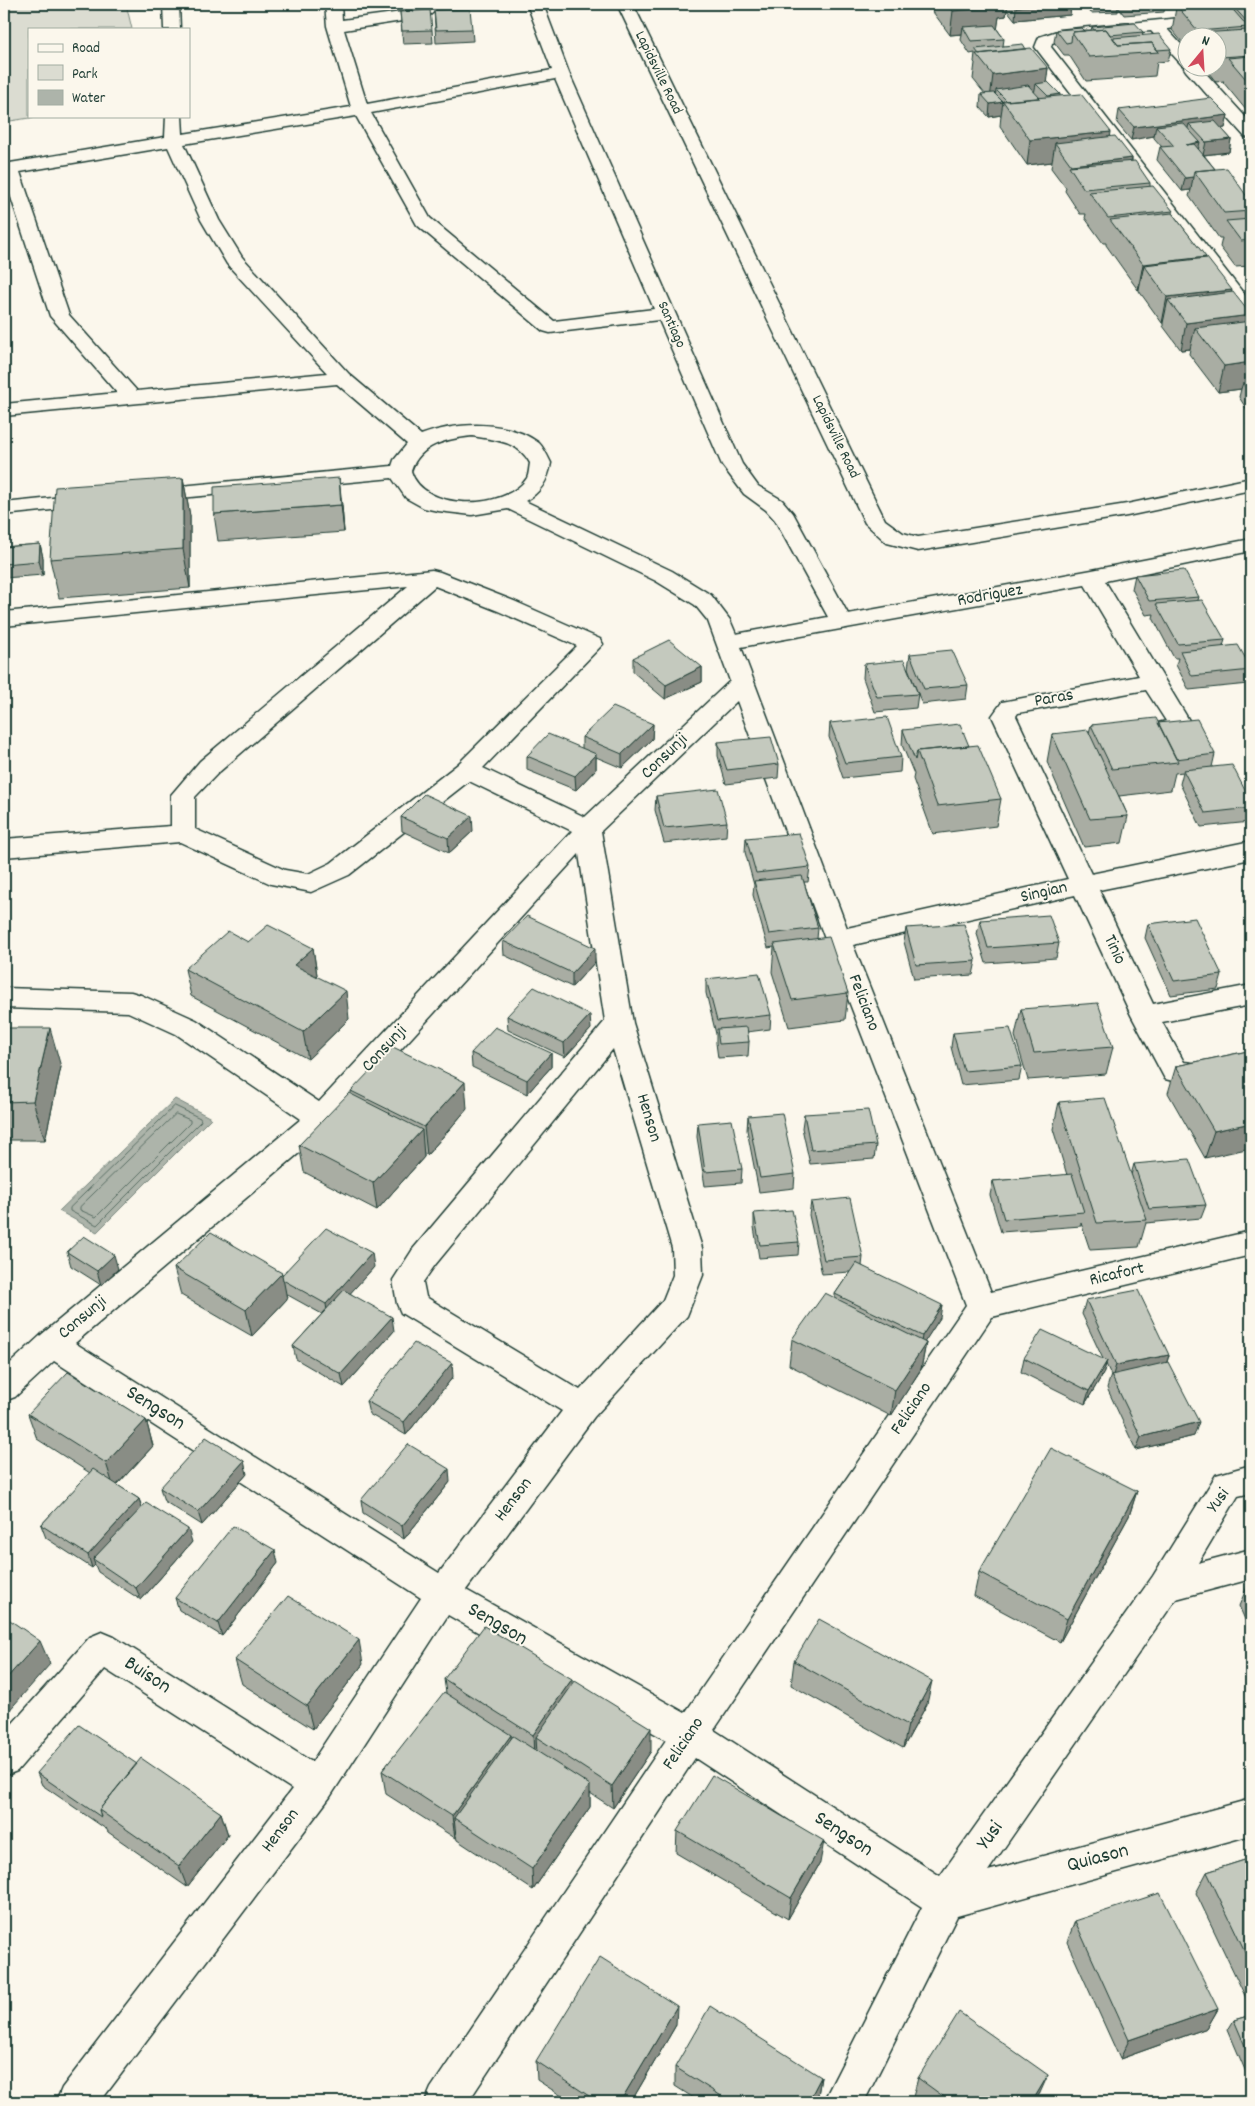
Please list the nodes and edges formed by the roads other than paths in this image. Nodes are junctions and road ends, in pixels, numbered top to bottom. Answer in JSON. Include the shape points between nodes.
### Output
{"nodes":[{"id":1,"x":171,"y":4,"type":"edge"},
{"id":2,"x":333,"y":4,"type":"edge"},
{"id":3,"x":430,"y":4,"type":"edge"},
{"id":4,"x":535,"y":4,"type":"edge"},
{"id":5,"x":625,"y":4,"type":"edge"},
{"id":6,"x":1251,"y":16,"type":"edge"},
{"id":7,"x":335,"y":26,"type":"junction"},
{"id":8,"x":1155,"y":26,"type":"junction"},
{"id":9,"x":172,"y":28,"type":"edge"},
{"id":10,"x":1178,"y":51,"type":"edge"},
{"id":11,"x":561,"y":73,"type":"junction"},
{"id":12,"x":1201,"y":78,"type":"edge"},
{"id":13,"x":361,"y":110,"type":"junction"},
{"id":14,"x":174,"y":118,"type":"edge"},
{"id":15,"x":1251,"y":133,"type":"edge"},
{"id":16,"x":174,"y":141,"type":"junction"},
{"id":17,"x":7,"y":168,"type":"edge"},
{"id":18,"x":666,"y":313,"type":"junction"},
{"id":19,"x":1251,"y":315,"type":"edge"},
{"id":20,"x":342,"y":378,"type":"junction"},
{"id":21,"x":132,"y":398,"type":"junction"},
{"id":22,"x":4,"y":410,"type":"edge"},
{"id":23,"x":420,"y":445,"type":"junction"},
{"id":24,"x":401,"y":471,"type":"junction"},
{"id":25,"x":1251,"y":484,"type":"edge"},
{"id":26,"x":510,"y":502,"type":"junction"},
{"id":27,"x":4,"y":509,"type":"edge"},
{"id":28,"x":1251,"y":545,"type":"edge"},
{"id":29,"x":432,"y":577,"type":"junction"},
{"id":30,"x":1092,"y":577,"type":"junction"},
{"id":31,"x":4,"y":619,"type":"edge"},
{"id":32,"x":842,"y":623,"type":"junction"},
{"id":33,"x":729,"y":642,"type":"junction"},
{"id":34,"x":1153,"y":681,"type":"junction"},
{"id":35,"x":741,"y":684,"type":"junction"},
{"id":36,"x":1127,"y":737,"type":"edge"},
{"id":37,"x":467,"y":770,"type":"junction"},
{"id":38,"x":588,"y":830,"type":"junction"},
{"id":39,"x":183,"y":833,"type":"junction"},
{"id":40,"x":4,"y":848,"type":"edge"},
{"id":41,"x":1251,"y":850,"type":"edge"},
{"id":42,"x":1084,"y":884,"type":"junction"},
{"id":43,"x":838,"y":939,"type":"junction"},
{"id":44,"x":1251,"y":995,"type":"edge"},
{"id":45,"x":4,"y":998,"type":"edge"},
{"id":46,"x":1145,"y":1015,"type":"junction"},
{"id":47,"x":619,"y":1023,"type":"junction"},
{"id":48,"x":1251,"y":1064,"type":"edge"},
{"id":49,"x":321,"y":1118,"type":"junction"},
{"id":50,"x":1251,"y":1243,"type":"edge"},
{"id":51,"x":982,"y":1307,"type":"junction"},
{"id":52,"x":52,"y":1344,"type":"junction"},
{"id":53,"x":4,"y":1388,"type":"edge"},
{"id":54,"x":583,"y":1408,"type":"junction"},
{"id":55,"x":1251,"y":1479,"type":"edge"},
{"id":56,"x":1251,"y":1564,"type":"edge"},
{"id":57,"x":1165,"y":1586,"type":"junction"},
{"id":58,"x":443,"y":1594,"type":"junction"},
{"id":59,"x":690,"y":1735,"type":"junction"},
{"id":60,"x":4,"y":1759,"type":"edge"},
{"id":61,"x":317,"y":1785,"type":"junction"},
{"id":62,"x":1251,"y":1817,"type":"edge"},
{"id":63,"x":945,"y":1901,"type":"junction"},
{"id":64,"x":76,"y":2102,"type":"edge"},
{"id":65,"x":445,"y":2102,"type":"edge"},
{"id":66,"x":843,"y":2102,"type":"edge"}],
"edges":[{"from":1,"to":9,"type":"street"},
{"from":2,"to":7,"type":"street"},
{"from":3,"to":7,"type":"street","via":[[431,7],[422,14]]},
{"from":4,"to":11,"type":"street","name":"Santiago"},
{"from":5,"to":25,"type":"street","name":"Lapidsville Road","via":[[876,523],[896,538],[918,544],[1127,510]]},
{"from":6,"to":8,"type":"street"},
{"from":7,"to":13,"type":"street"},
{"from":8,"to":10,"type":"street"},
{"from":8,"to":19,"type":"street","via":[[1060,35],[1045,40],[1043,47]]},
{"from":11,"to":13,"type":"street"},
{"from":11,"to":18,"type":"street","name":"Santiago"},
{"from":12,"to":15,"type":"street"},
{"from":13,"to":16,"type":"street"},
{"from":13,"to":18,"type":"street","via":[[423,221],[550,327]]},
{"from":14,"to":16,"type":"street"},
{"from":16,"to":17,"type":"street"},
{"from":16,"to":20,"type":"street","via":[[210,220],[234,260]]},
{"from":17,"to":21,"type":"street","via":[[60,316]]},
{"from":18,"to":32,"type":"street","name":"Santiago","via":[[732,465],[751,490],[774,505],[785,518]]},
{"from":20,"to":21,"type":"street"},
{"from":20,"to":23,"type":"street"},
{"from":21,"to":22,"type":"street"},
{"from":23,"to":24,"type":"street","via":[[408,454]]},
{"from":23,"to":26,"type":"street","via":[[452,432],[472,430],[524,442],[538,456],[542,473],[525,494]]},
{"from":24,"to":26,"type":"street","via":[[407,487],[433,504],[472,509]]},
{"from":24,"to":27,"type":"street"},
{"from":26,"to":33,"type":"street","name":"Feliciano","via":[[664,576],[703,600],[720,620]]},
{"from":28,"to":30,"type":"street","name":"Rodriguez"},
{"from":29,"to":31,"type":"street"},
{"from":29,"to":37,"type":"street","via":[[592,644]]},
{"from":29,"to":39,"type":"street","via":[[209,767],[184,795]]},
{"from":30,"to":32,"type":"street","name":"Rodriguez"},
{"from":30,"to":34,"type":"street"},
{"from":32,"to":33,"type":"street","name":"Rodriguez"},
{"from":33,"to":35,"type":"street","name":"Feliciano"},
{"from":34,"to":36,"type":"street","via":[[1178,722],[1173,728]]},
{"from":34,"to":42,"type":"street","name":"Paras","via":[[1010,707],[1004,716],[1033,755]]},
{"from":35,"to":38,"type":"street","name":"Consunji"},
{"from":35,"to":43,"type":"street","name":"Feliciano"},
{"from":37,"to":38,"type":"street"},
{"from":37,"to":39,"type":"street","via":[[340,869],[311,883],[280,878]]},
{"from":38,"to":47,"type":"street","name":"Henson"},
{"from":38,"to":49,"type":"street","name":"Consunji"},
{"from":39,"to":40,"type":"street"},
{"from":41,"to":42,"type":"street","name":"Singian"},
{"from":42,"to":43,"type":"street","name":"Singian"},
{"from":42,"to":46,"type":"street","name":"Tinio"},
{"from":43,"to":51,"type":"street","name":"Feliciano"},
{"from":44,"to":46,"type":"street"},
{"from":45,"to":49,"type":"street","via":[[131,1002],[186,1027]]},
{"from":46,"to":48,"type":"street","name":"Tinio","via":[[1175,1072],[1200,1074]]},
{"from":47,"to":54,"type":"street","name":"Henson","via":[[687,1248],[688,1275],[676,1307]]},
{"from":47,"to":54,"type":"street","via":[[408,1280],[412,1304]]},
{"from":49,"to":52,"type":"street","name":"Consunji"},
{"from":50,"to":51,"type":"street","name":"Ricafort"},
{"from":51,"to":59,"type":"street","name":"Feliciano"},
{"from":52,"to":53,"type":"street","name":"Consunji"},
{"from":52,"to":58,"type":"street","name":"Sengson"},
{"from":54,"to":58,"type":"street","name":"Henson"},
{"from":55,"to":57,"type":"street","name":"Yusi","via":[[1227,1485]]},
{"from":56,"to":57,"type":"street"},
{"from":57,"to":63,"type":"street","name":"Yusi"},
{"from":58,"to":59,"type":"street","name":"Sengson"},
{"from":58,"to":61,"type":"street","name":"Henson"},
{"from":59,"to":63,"type":"street","name":"Sengson"},
{"from":59,"to":65,"type":"street","name":"Feliciano"},
{"from":60,"to":61,"type":"street","name":"Buison","via":[[102,1648]]},
{"from":61,"to":64,"type":"street","name":"Henson"},
{"from":62,"to":63,"type":"street","name":"Quiason"},
{"from":63,"to":66,"type":"street","name":"Yusi"}]}
